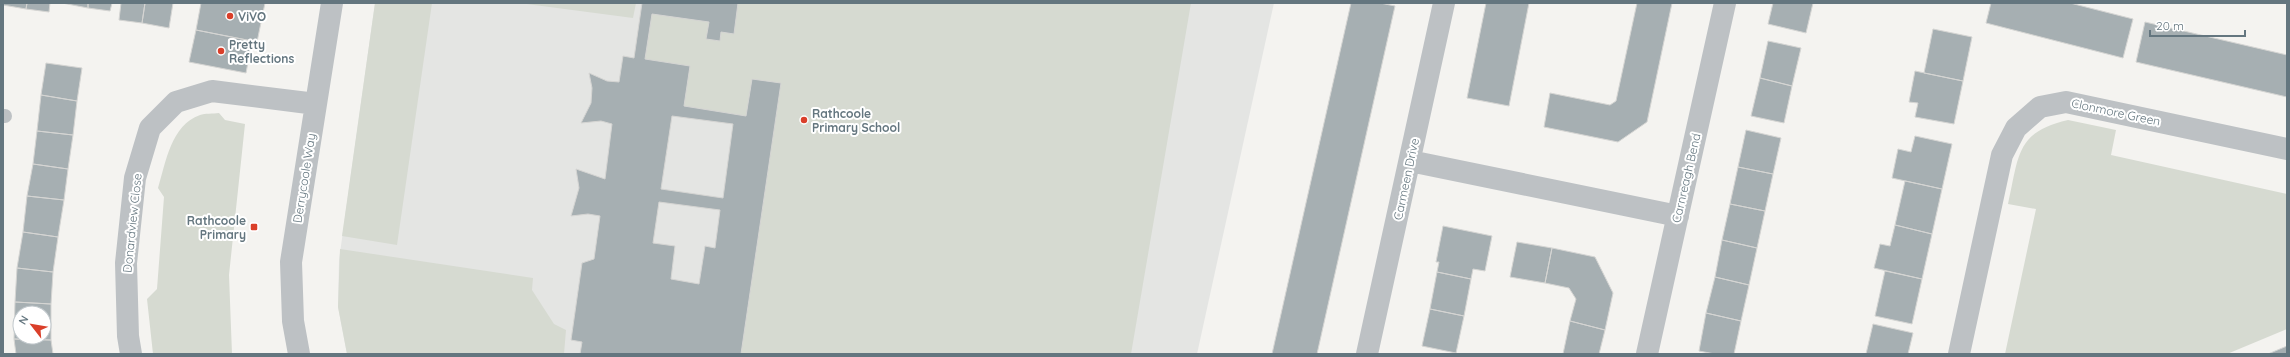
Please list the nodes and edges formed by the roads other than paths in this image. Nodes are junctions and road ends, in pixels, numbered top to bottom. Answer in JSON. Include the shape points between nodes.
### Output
{"nodes":[{"id":1,"x":332,"y":3,"type":"edge"},
{"id":2,"x":1444,"y":3,"type":"edge"},
{"id":3,"x":1725,"y":3,"type":"edge"},
{"id":4,"x":316,"y":104,"type":"junction"},
{"id":5,"x":2287,"y":149,"type":"edge"},
{"id":6,"x":1410,"y":161,"type":"junction"},
{"id":7,"x":1678,"y":216,"type":"junction"},
{"id":8,"x":131,"y":354,"type":"edge"},
{"id":9,"x":299,"y":354,"type":"edge"},
{"id":10,"x":1367,"y":354,"type":"edge"},
{"id":11,"x":1647,"y":354,"type":"edge"},
{"id":12,"x":1959,"y":354,"type":"edge"}],
"edges":[{"from":1,"to":4,"type":"street","name":"Derrycoole Way"},
{"from":2,"to":6,"type":"street","name":"Carmeen Drive"},
{"from":3,"to":7,"type":"street","name":"Carnreagh Bend"},
{"from":4,"to":8,"type":"street","name":"Donardview Close","via":[[212,90],[176,102],[150,128],[134,178],[126,264]]},
{"from":4,"to":9,"type":"street","name":"Derrycoole Way","via":[[291,262],[293,321]]},
{"from":5,"to":12,"type":"street","name":"Clonmore Green","via":[[2066,102],[2040,107],[2016,128],[2002,156]]},
{"from":6,"to":7,"type":"street"},
{"from":6,"to":10,"type":"street","name":"Carmeen Drive"},
{"from":7,"to":11,"type":"street","name":"Carnreagh Bend"}]}
